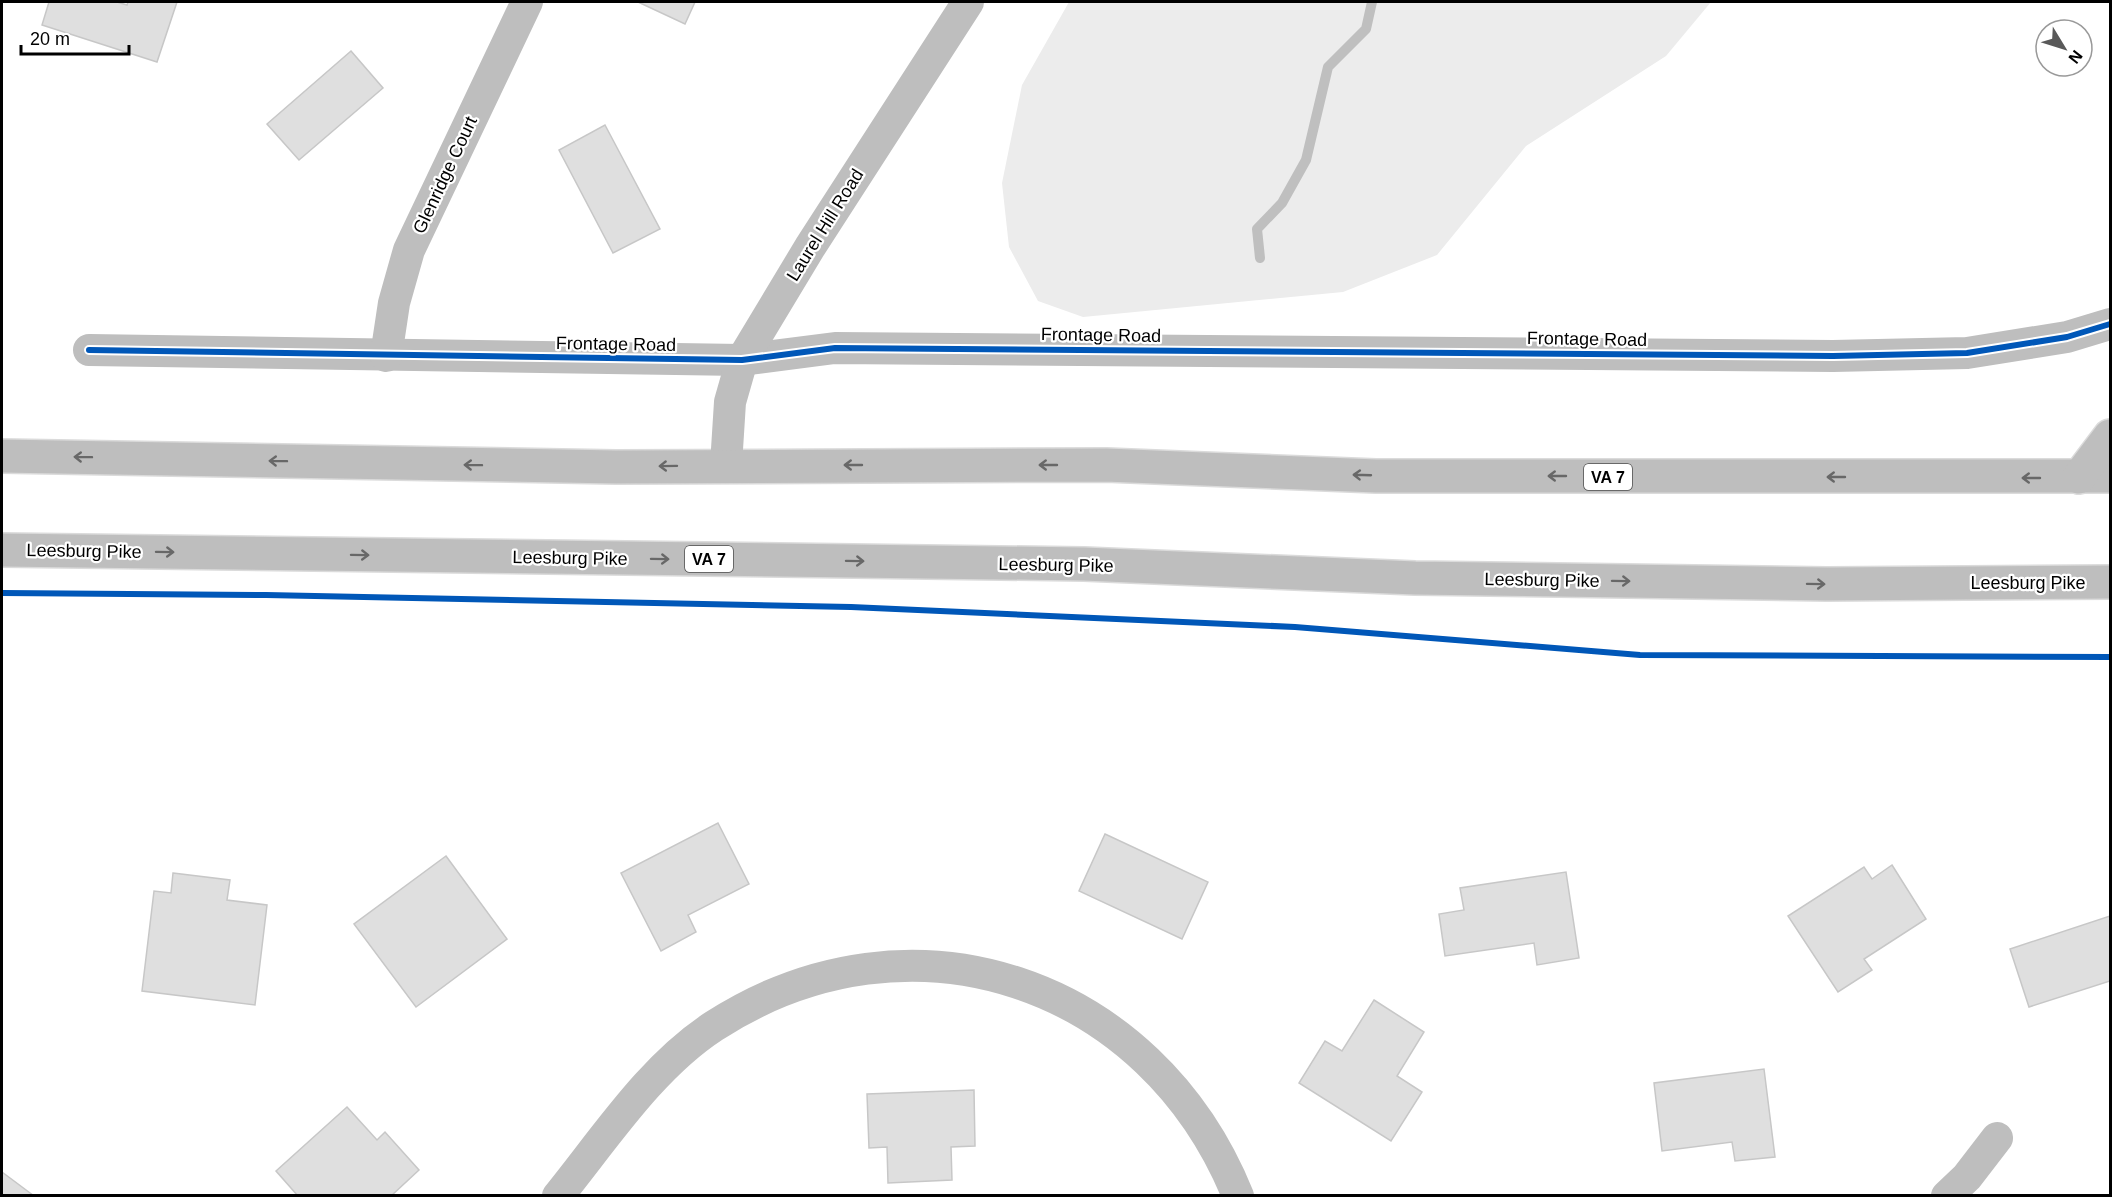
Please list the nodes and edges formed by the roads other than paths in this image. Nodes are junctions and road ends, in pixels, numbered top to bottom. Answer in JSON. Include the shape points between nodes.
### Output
{"nodes":[{"id":1,"x":526,"y":2,"type":"edge"},
{"id":2,"x":968,"y":2,"type":"edge"},
{"id":3,"x":2110,"y":324,"type":"edge"},
{"id":4,"x":89,"y":350,"type":"dead end"},
{"id":5,"x":386,"y":356,"type":"junction"},
{"id":6,"x":742,"y":360,"type":"junction"},
{"id":7,"x":2110,"y":436,"type":"edge"},
{"id":8,"x":2,"y":456,"type":"edge"},
{"id":9,"x":726,"y":465,"type":"junction"},
{"id":10,"x":2095,"y":477,"type":"edge"},
{"id":11,"x":2,"y":550,"type":"edge"},
{"id":12,"x":2110,"y":582,"type":"edge"},
{"id":13,"x":1997,"y":1138,"type":"dead end"},
{"id":14,"x":558,"y":1196,"type":"edge"},
{"id":15,"x":1238,"y":1196,"type":"edge"},
{"id":16,"x":1947,"y":1196,"type":"edge"}],
"edges":[{"from":1,"to":5,"type":"street","name":"Glenridge Court","via":[[409,250],[394,303]]},
{"from":2,"to":6,"type":"street","name":"Laurel Hill Road"},
{"from":3,"to":6,"type":"street","name":"Frontage Road","via":[[2067,337],[1944,354],[835,348]]},
{"from":4,"to":5,"type":"street","name":"Frontage Road"},
{"from":5,"to":6,"type":"street","name":"Frontage Road"},
{"from":6,"to":9,"type":"street","name":"Laurel Hill Road","via":[[730,402]]},
{"from":7,"to":10,"type":"highway"},
{"from":9,"to":8,"type":"highway","number":"VA 7","one_way":true,"via":[[616,467]]},
{"from":10,"to":9,"type":"highway","number":"VA 7","one_way":true,"via":[[1376,476],[1106,465]]},
{"from":11,"to":12,"type":"highway","name":"Leesburg Pike","number":"VA 7","one_way":true,"via":[[1084,564],[1415,578],[1827,584]]},
{"from":13,"to":16,"type":"street","via":[[1968,1177]]},
{"from":14,"to":15,"type":"street","via":[[670,1062],[712,1027],[762,998],[796,984],[846,971],[899,965],[963,969],[1021,983],[1074,1006],[1119,1034],[1161,1071],[1196,1113],[1224,1161]]}]}
